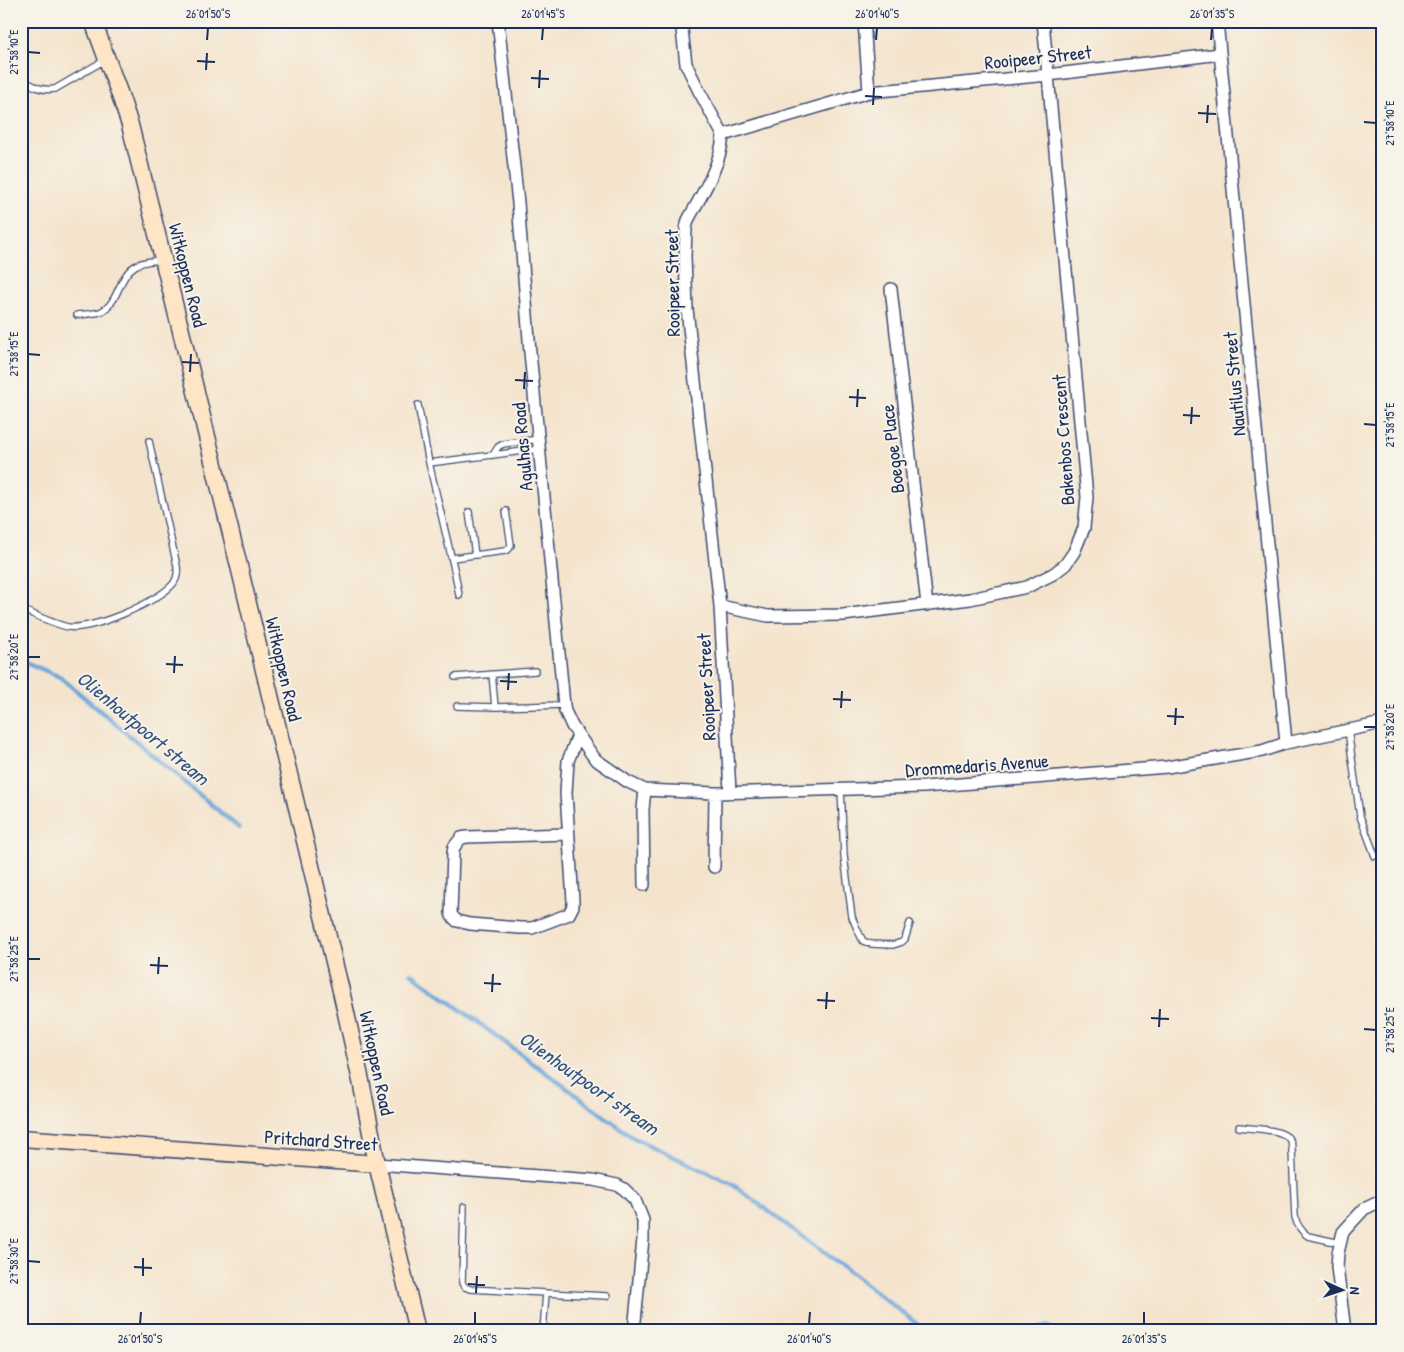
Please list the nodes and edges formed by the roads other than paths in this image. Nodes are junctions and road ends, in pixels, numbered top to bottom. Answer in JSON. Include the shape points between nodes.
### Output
{"nodes":[{"id":1,"x":93,"y":21,"type":"edge"},
{"id":2,"x":498,"y":21,"type":"edge"},
{"id":3,"x":681,"y":21,"type":"edge"},
{"id":4,"x":864,"y":21,"type":"edge"},
{"id":5,"x":1043,"y":21,"type":"edge"},
{"id":6,"x":1217,"y":21,"type":"edge"},
{"id":7,"x":1220,"y":54,"type":"junction"},
{"id":8,"x":107,"y":58,"type":"junction"},
{"id":9,"x":1048,"y":75,"type":"junction"},
{"id":10,"x":21,"y":78,"type":"edge"},
{"id":11,"x":869,"y":92,"type":"junction"},
{"id":12,"x":723,"y":135,"type":"junction"},
{"id":13,"x":163,"y":260,"type":"junction"},
{"id":14,"x":891,"y":289,"type":"dead end"},
{"id":15,"x":77,"y":315,"type":"dead end"},
{"id":16,"x":418,"y":405,"type":"dead end"},
{"id":17,"x":149,"y":441,"type":"dead end"},
{"id":18,"x":539,"y":444,"type":"junction"},
{"id":19,"x":493,"y":455,"type":"junction"},
{"id":20,"x":429,"y":463,"type":"junction"},
{"id":21,"x":506,"y":511,"type":"dead end"},
{"id":22,"x":469,"y":512,"type":"dead end"},
{"id":23,"x":475,"y":555,"type":"junction"},
{"id":24,"x":452,"y":558,"type":"junction"},
{"id":25,"x":458,"y":595,"type":"dead end"},
{"id":26,"x":927,"y":605,"type":"junction"},
{"id":27,"x":720,"y":606,"type":"junction"},
{"id":28,"x":21,"y":609,"type":"edge"},
{"id":29,"x":535,"y":671,"type":"dead end"},
{"id":30,"x":492,"y":674,"type":"junction"},
{"id":31,"x":455,"y":677,"type":"dead end"},
{"id":32,"x":564,"y":705,"type":"junction"},
{"id":33,"x":457,"y":706,"type":"dead end"},
{"id":34,"x":495,"y":707,"type":"junction"},
{"id":35,"x":1383,"y":723,"type":"edge"},
{"id":36,"x":1348,"y":730,"type":"junction"},
{"id":37,"x":582,"y":740,"type":"junction"},
{"id":38,"x":1286,"y":743,"type":"junction"},
{"id":39,"x":841,"y":789,"type":"junction"},
{"id":40,"x":645,"y":790,"type":"junction"},
{"id":41,"x":730,"y":792,"type":"junction"},
{"id":42,"x":715,"y":793,"type":"junction"},
{"id":43,"x":568,"y":834,"type":"junction"},
{"id":44,"x":1375,"y":856,"type":"dead end"},
{"id":45,"x":714,"y":868,"type":"dead end"},
{"id":46,"x":644,"y":885,"type":"dead end"},
{"id":47,"x":910,"y":923,"type":"dead end"},
{"id":48,"x":1239,"y":1127,"type":"dead end"},
{"id":49,"x":21,"y":1138,"type":"edge"},
{"id":50,"x":377,"y":1164,"type":"junction"},
{"id":51,"x":1383,"y":1200,"type":"edge"},
{"id":52,"x":464,"y":1207,"type":"dead end"},
{"id":53,"x":1340,"y":1243,"type":"junction"},
{"id":54,"x":546,"y":1293,"type":"junction"},
{"id":55,"x":607,"y":1296,"type":"dead end"},
{"id":56,"x":417,"y":1331,"type":"edge"},
{"id":57,"x":543,"y":1331,"type":"edge"},
{"id":58,"x":634,"y":1331,"type":"edge"},
{"id":59,"x":1345,"y":1331,"type":"edge"}],
"edges":[{"from":1,"to":8,"type":"main road","name":"Witkoppen Road"},
{"from":2,"to":18,"type":"street","name":"Agulhas Road"},
{"from":3,"to":12,"type":"street","via":[[686,64]]},
{"from":4,"to":11,"type":"street"},
{"from":5,"to":9,"type":"street","name":"Bakenbos Crescent"},
{"from":6,"to":7,"type":"street","name":"Nautilus Street"},
{"from":7,"to":9,"type":"street","name":"Rooipeer Street"},
{"from":7,"to":38,"type":"street","name":"Nautilus Street"},
{"from":8,"to":10,"type":"lane","via":[[55,89],[38,88]]},
{"from":8,"to":13,"type":"main road","name":"Witkoppen Road","via":[[126,111]]},
{"from":9,"to":11,"type":"street","name":"Rooipeer Street"},
{"from":9,"to":26,"type":"street","name":"Bakenbos Crescent","via":[[1087,497],[1084,528],[1066,565],[1038,583],[983,597]]},
{"from":11,"to":12,"type":"street","name":"Rooipeer Street"},
{"from":12,"to":27,"type":"street","name":"Rooipeer Street","via":[[713,172],[688,220],[685,257],[687,309]]},
{"from":13,"to":15,"type":"lane","via":[[135,265],[106,309]]},
{"from":13,"to":50,"type":"main road","name":"Witkoppen Road","via":[[342,995]]},
{"from":14,"to":26,"type":"street","name":"Boegoe Place"},
{"from":16,"to":20,"type":"lane"},
{"from":17,"to":28,"type":"lane","via":[[177,566],[177,576],[172,585],[134,609],[89,625],[69,627]]},
{"from":18,"to":19,"type":"lane"},
{"from":18,"to":19,"type":"lane","via":[[503,444]]},
{"from":18,"to":32,"type":"street","name":"Agulhas Road"},
{"from":19,"to":20,"type":"lane"},
{"from":20,"to":24,"type":"lane"},
{"from":21,"to":23,"type":"lane","via":[[511,547],[505,551]]},
{"from":22,"to":23,"type":"lane"},
{"from":23,"to":24,"type":"lane"},
{"from":24,"to":25,"type":"lane"},
{"from":26,"to":27,"type":"street","name":"Bakenbos Crescent","via":[[811,616],[768,616]]},
{"from":27,"to":41,"type":"street","name":"Rooipeer Street"},
{"from":29,"to":30,"type":"lane"},
{"from":30,"to":31,"type":"lane"},
{"from":30,"to":34,"type":"lane"},
{"from":32,"to":34,"type":"lane"},
{"from":32,"to":37,"type":"street","name":"Agulhas Road"},
{"from":33,"to":34,"type":"lane"},
{"from":35,"to":36,"type":"street","name":"Drommedaris Avenue"},
{"from":36,"to":38,"type":"street","name":"Drommedaris Avenue"},
{"from":36,"to":44,"type":"lane","via":[[1360,816]]},
{"from":37,"to":40,"type":"street","name":"Drommedaris Avenue","via":[[595,759]]},
{"from":37,"to":43,"type":"street","via":[[568,761]]},
{"from":38,"to":39,"type":"street","name":"Drommedaris Avenue","via":[[1167,767],[973,784]]},
{"from":39,"to":41,"type":"street","name":"Drommedaris Avenue"},
{"from":39,"to":47,"type":"lane","via":[[844,856],[852,917],[858,931],[864,941],[893,945],[905,939]]},
{"from":40,"to":42,"type":"street","name":"Drommedaris Avenue"},
{"from":40,"to":46,"type":"street"},
{"from":41,"to":42,"type":"street","name":"Drommedaris Avenue"},
{"from":42,"to":45,"type":"street"},
{"from":43,"to":43,"type":"street","via":[[573,901],[569,914],[532,928],[470,924],[457,921],[452,916],[454,847],[461,838]]},
{"from":48,"to":53,"type":"lane","via":[[1277,1131],[1289,1138],[1297,1223],[1308,1236]]},
{"from":49,"to":50,"type":"main road","name":"Pritchard Street"},
{"from":50,"to":56,"type":"main road","name":"Witkoppen Road"},
{"from":50,"to":58,"type":"street","name":"Pritchard Street","via":[[593,1180],[624,1189],[636,1200],[643,1220]]},
{"from":51,"to":53,"type":"street","via":[[1354,1218],[1343,1232]]},
{"from":52,"to":54,"type":"lane","via":[[462,1283],[465,1287]]},
{"from":53,"to":59,"type":"street","via":[[1337,1267]]},
{"from":54,"to":55,"type":"lane"},
{"from":54,"to":57,"type":"lane"}]}
